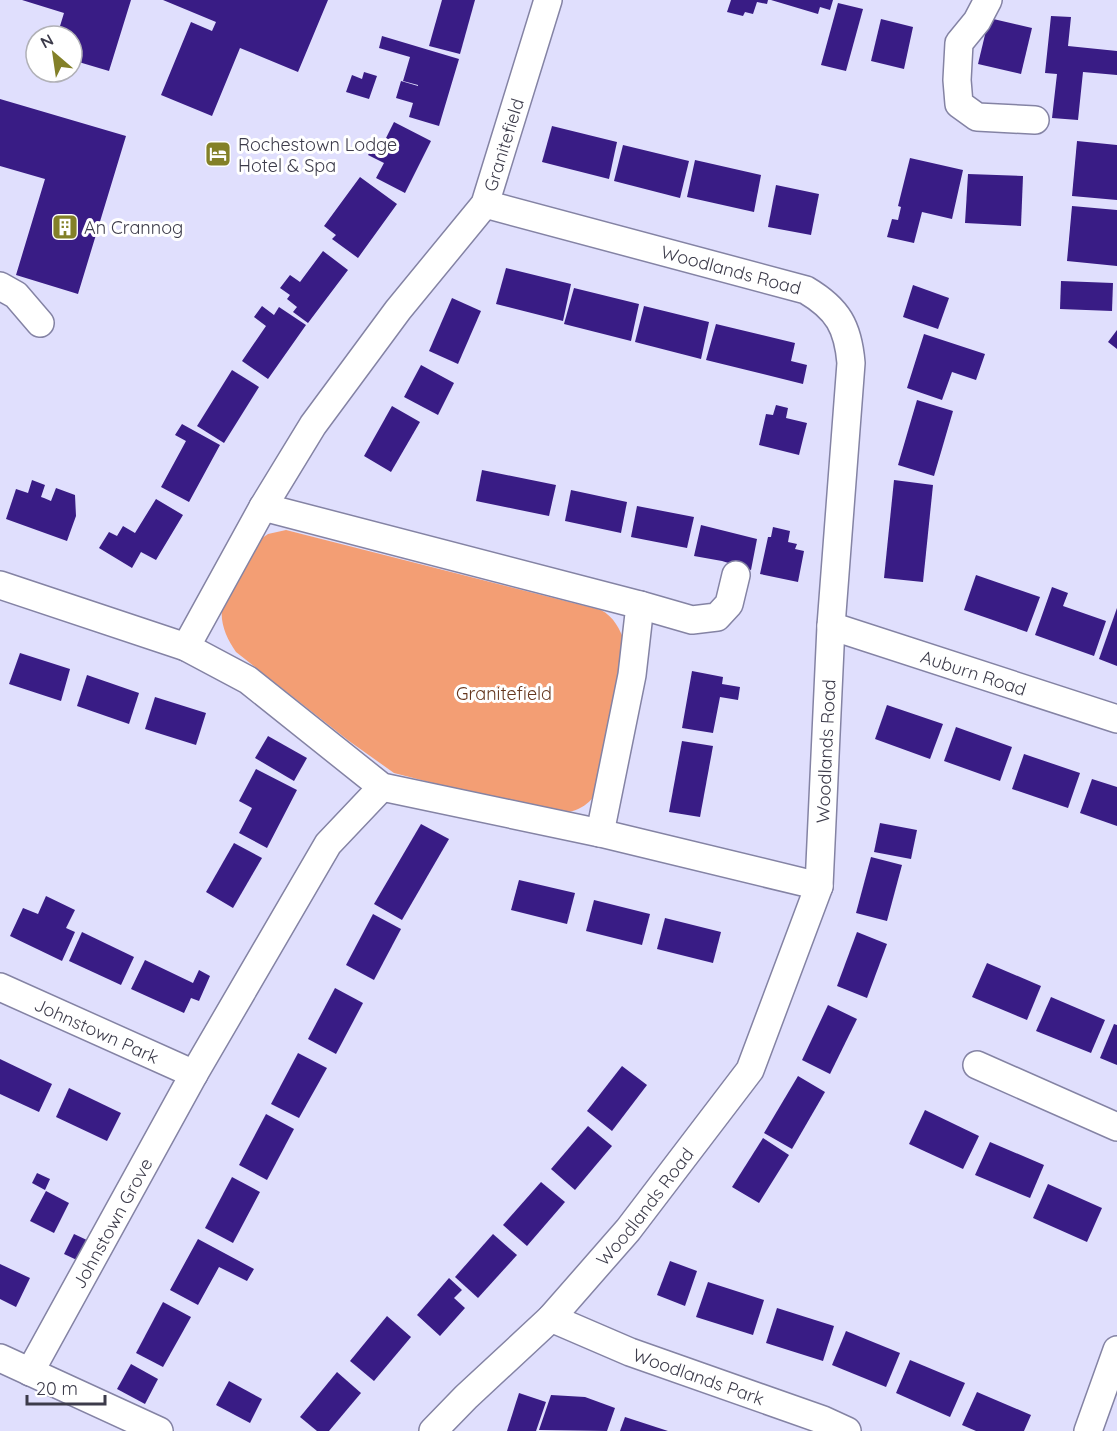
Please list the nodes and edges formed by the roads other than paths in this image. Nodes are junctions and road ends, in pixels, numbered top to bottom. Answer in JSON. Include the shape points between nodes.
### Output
{"nodes":[{"id":1,"x":548,"y":0,"type":"edge"},
{"id":2,"x":988,"y":0,"type":"edge"},
{"id":3,"x":1035,"y":120,"type":"dead end"},
{"id":4,"x":485,"y":204,"type":"junction"},
{"id":5,"x":0,"y":286,"type":"edge"},
{"id":6,"x":40,"y":323,"type":"dead end"},
{"id":7,"x":263,"y":507,"type":"junction"},
{"id":8,"x":736,"y":575,"type":"dead end"},
{"id":9,"x":0,"y":585,"type":"edge"},
{"id":10,"x":640,"y":604,"type":"junction"},
{"id":11,"x":831,"y":626,"type":"junction"},
{"id":12,"x":186,"y":647,"type":"junction"},
{"id":13,"x":1117,"y":719,"type":"edge"},
{"id":14,"x":382,"y":787,"type":"junction"},
{"id":15,"x":600,"y":833,"type":"junction"},
{"id":16,"x":819,"y":886,"type":"junction"},
{"id":17,"x":0,"y":987,"type":"edge"},
{"id":18,"x":977,"y":1065,"type":"dead end"},
{"id":19,"x":194,"y":1074,"type":"junction"},
{"id":20,"x":1117,"y":1127,"type":"edge"},
{"id":21,"x":551,"y":1318,"type":"junction"},
{"id":22,"x":1117,"y":1350,"type":"edge"},
{"id":23,"x":0,"y":1359,"type":"edge"},
{"id":24,"x":30,"y":1372,"type":"junction"},
{"id":25,"x":159,"y":1431,"type":"edge"},
{"id":26,"x":433,"y":1431,"type":"edge"},
{"id":27,"x":847,"y":1431,"type":"edge"},
{"id":28,"x":1088,"y":1431,"type":"edge"}],
"edges":[{"from":1,"to":4,"type":"street","name":"Granitefield"},
{"from":2,"to":3,"type":"street","via":[[959,44],[959,104],[977,117]]},
{"from":4,"to":7,"type":"street","name":"Granitefield","via":[[398,310],[312,425]]},
{"from":4,"to":11,"type":"street","name":"Woodlands Road","via":[[797,287],[822,299],[834,311],[845,329],[851,363]]},
{"from":5,"to":6,"type":"street","via":[[16,295]]},
{"from":7,"to":10,"type":"street"},
{"from":7,"to":12,"type":"street","name":"Granitefield"},
{"from":8,"to":10,"type":"street","via":[[729,604],[717,617],[692,620]]},
{"from":9,"to":12,"type":"street"},
{"from":10,"to":15,"type":"street","via":[[632,675]]},
{"from":11,"to":13,"type":"street","name":"Auburn Road"},
{"from":11,"to":16,"type":"street","name":"Woodlands Road"},
{"from":12,"to":14,"type":"street","via":[[248,680]]},
{"from":14,"to":15,"type":"street"},
{"from":14,"to":19,"type":"street","via":[[328,844]]},
{"from":15,"to":16,"type":"street"},
{"from":16,"to":21,"type":"street","name":"Woodlands Road","via":[[750,1070],[628,1230]]},
{"from":17,"to":19,"type":"street","name":"Johnstown Park"},
{"from":18,"to":20,"type":"street"},
{"from":19,"to":24,"type":"street","name":"Johnstown Grove"},
{"from":21,"to":26,"type":"street","name":"Woodlands Road"},
{"from":21,"to":27,"type":"street","name":"Woodlands Park","via":[[630,1352]]},
{"from":22,"to":28,"type":"street"},
{"from":23,"to":24,"type":"street"},
{"from":24,"to":25,"type":"street"}]}
